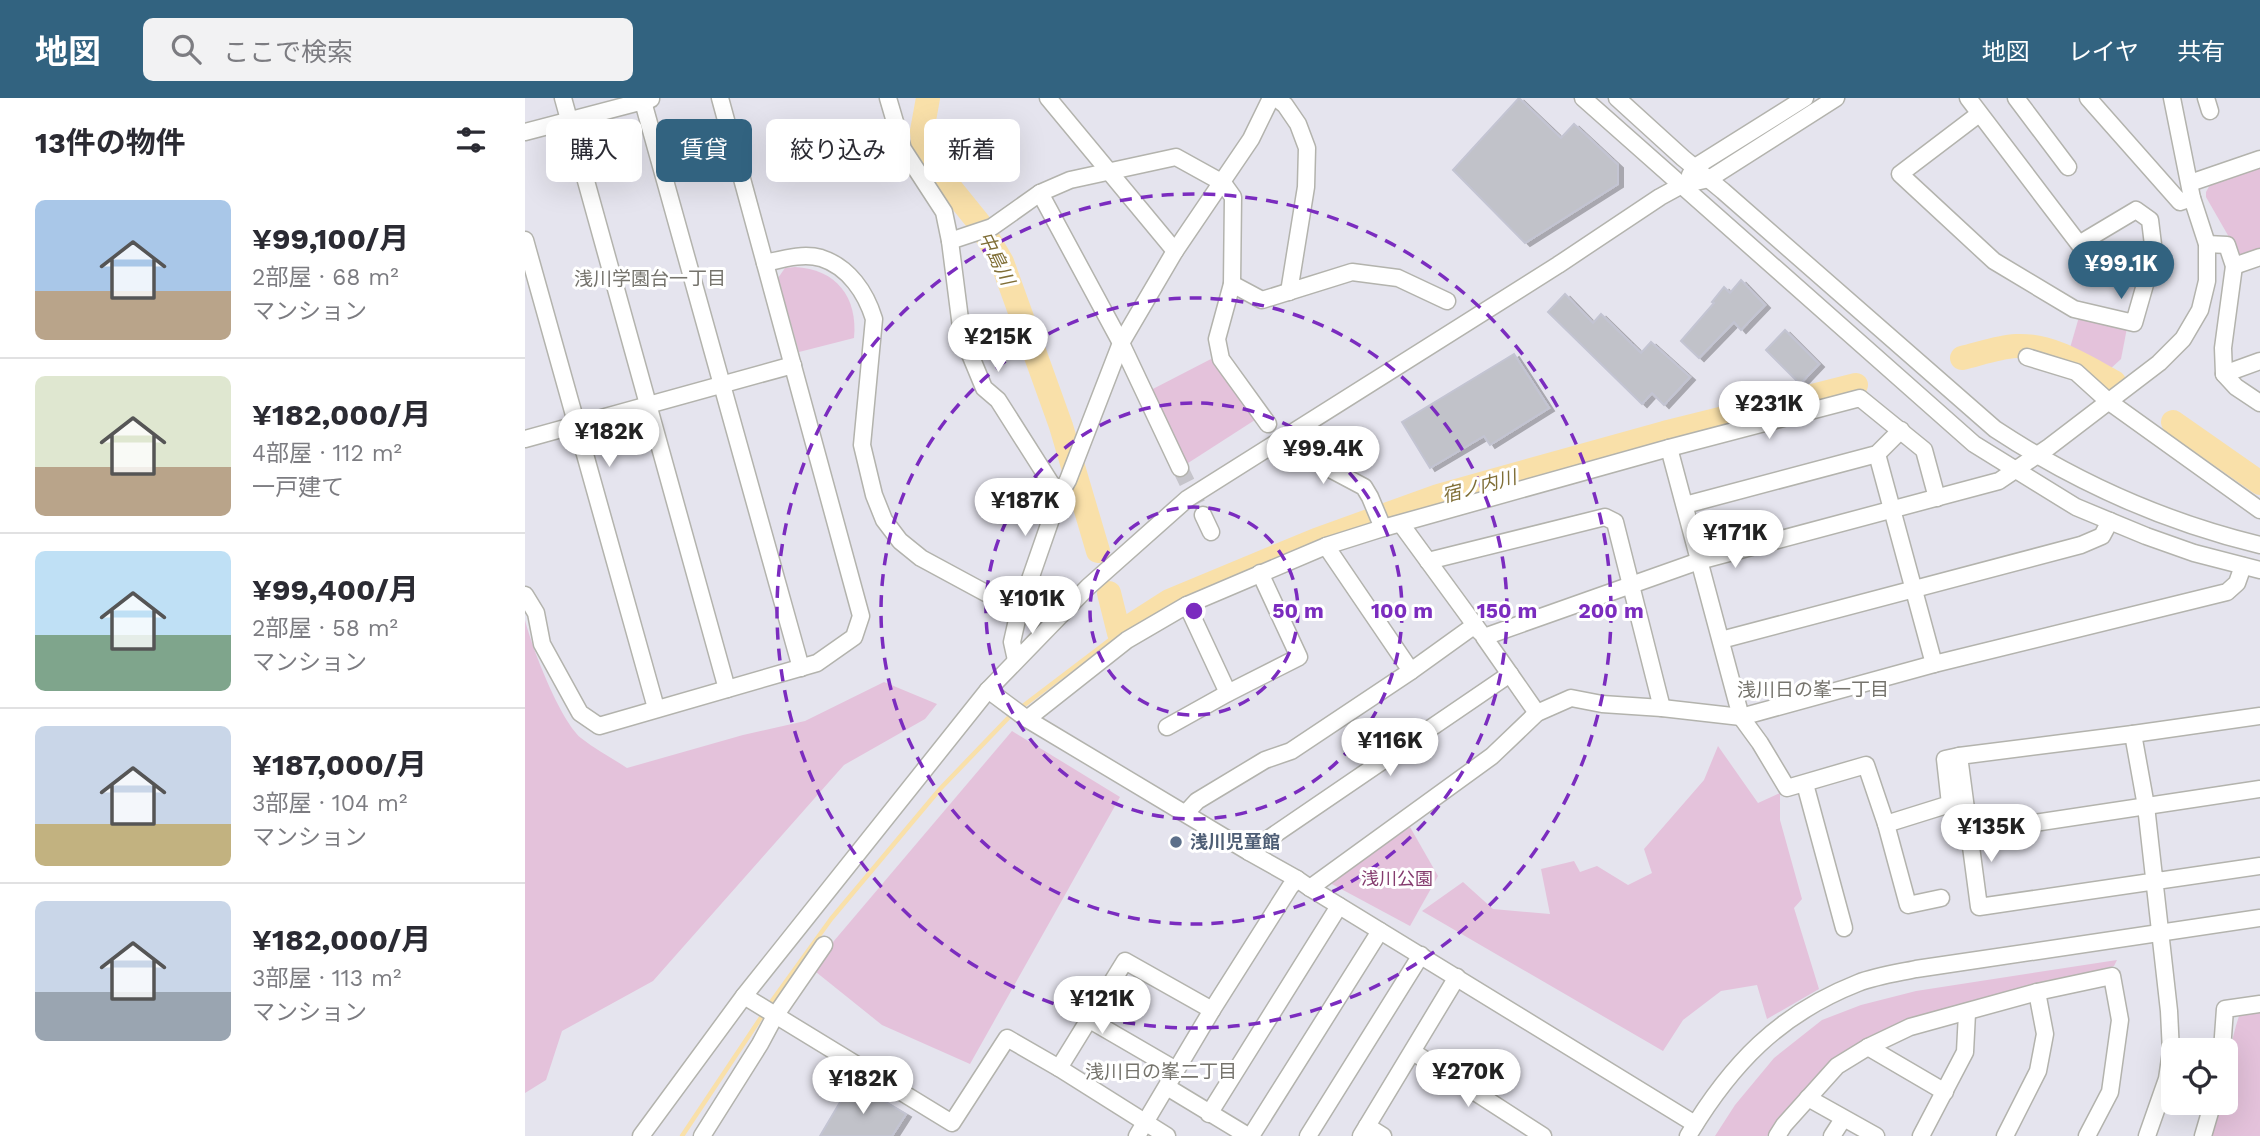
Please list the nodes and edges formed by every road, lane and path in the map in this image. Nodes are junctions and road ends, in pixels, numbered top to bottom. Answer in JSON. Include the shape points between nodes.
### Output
{"nodes":[{"id":1,"x":563,"y":98,"type":"edge"},
{"id":2,"x":720,"y":98,"type":"edge"},
{"id":3,"x":888,"y":98,"type":"edge"},
{"id":4,"x":1048,"y":98,"type":"edge"},
{"id":5,"x":1273,"y":98,"type":"edge"},
{"id":6,"x":1583,"y":98,"type":"edge"},
{"id":7,"x":1618,"y":98,"type":"edge"},
{"id":8,"x":1805,"y":98,"type":"edge"},
{"id":9,"x":1836,"y":98,"type":"edge"},
{"id":10,"x":1968,"y":98,"type":"edge"},
{"id":11,"x":2016,"y":98,"type":"edge"},
{"id":12,"x":2088,"y":98,"type":"edge"},
{"id":13,"x":2172,"y":98,"type":"edge"},
{"id":14,"x":646,"y":99,"type":"edge"},
{"id":15,"x":1979,"y":114,"type":"junction"},
{"id":16,"x":569,"y":119,"type":"edge"},
{"id":17,"x":573,"y":119,"type":"edge"},
{"id":18,"x":546,"y":126,"type":"edge"},
{"id":19,"x":525,"y":132,"type":"edge"},
{"id":20,"x":2260,"y":159,"type":"edge"},
{"id":21,"x":1695,"y":167,"type":"junction"},
{"id":22,"x":2068,"y":167,"type":"dead end"},
{"id":23,"x":1107,"y":171,"type":"junction"},
{"id":24,"x":1709,"y":179,"type":"junction"},
{"id":25,"x":586,"y":182,"type":"edge"},
{"id":26,"x":1223,"y":183,"type":"junction"},
{"id":27,"x":1682,"y":185,"type":"junction"},
{"id":28,"x":2191,"y":191,"type":"junction"},
{"id":29,"x":1040,"y":193,"type":"junction"},
{"id":30,"x":525,"y":240,"type":"edge"},
{"id":31,"x":950,"y":241,"type":"junction"},
{"id":32,"x":2207,"y":244,"type":"junction"},
{"id":33,"x":1175,"y":251,"type":"junction"},
{"id":34,"x":2260,"y":257,"type":"edge"},
{"id":35,"x":765,"y":263,"type":"junction"},
{"id":36,"x":2234,"y":266,"type":"junction"},
{"id":37,"x":1232,"y":284,"type":"junction"},
{"id":38,"x":1289,"y":292,"type":"junction"},
{"id":39,"x":1447,"y":300,"type":"dead end"},
{"id":40,"x":1121,"y":343,"type":"junction"},
{"id":41,"x":2028,"y":358,"type":"dead end"},
{"id":42,"x":2260,"y":361,"type":"edge"},
{"id":43,"x":793,"y":365,"type":"junction"},
{"id":44,"x":2224,"y":374,"type":"junction"},
{"id":45,"x":721,"y":384,"type":"junction"},
{"id":46,"x":2108,"y":401,"type":"junction"},
{"id":47,"x":2260,"y":403,"type":"edge"},
{"id":48,"x":649,"y":405,"type":"junction"},
{"id":49,"x":577,"y":423,"type":"junction"},
{"id":50,"x":1268,"y":424,"type":"dead end"},
{"id":51,"x":1901,"y":430,"type":"junction"},
{"id":52,"x":525,"y":439,"type":"edge"},
{"id":53,"x":1669,"y":448,"type":"junction"},
{"id":54,"x":1298,"y":452,"type":"dead end"},
{"id":55,"x":1877,"y":454,"type":"junction"},
{"id":56,"x":2035,"y":456,"type":"junction"},
{"id":57,"x":1180,"y":468,"type":"tunnel mouth"},
{"id":58,"x":2015,"y":470,"type":"junction"},
{"id":59,"x":1059,"y":496,"type":"junction"},
{"id":60,"x":1937,"y":498,"type":"junction"},
{"id":61,"x":1685,"y":505,"type":"junction"},
{"id":62,"x":1893,"y":510,"type":"junction"},
{"id":63,"x":2260,"y":510,"type":"edge"},
{"id":64,"x":1203,"y":515,"type":"tunnel mouth"},
{"id":65,"x":2110,"y":522,"type":"junction"},
{"id":66,"x":1401,"y":524,"type":"junction"},
{"id":67,"x":1381,"y":525,"type":"junction"},
{"id":68,"x":1211,"y":532,"type":"dead end"},
{"id":69,"x":2260,"y":545,"type":"edge"},
{"id":70,"x":1326,"y":546,"type":"junction"},
{"id":71,"x":1428,"y":561,"type":"junction"},
{"id":72,"x":1699,"y":561,"type":"junction"},
{"id":73,"x":2243,"y":566,"type":"junction"},
{"id":74,"x":2260,"y":570,"type":"edge"},
{"id":75,"x":1260,"y":573,"type":"junction"},
{"id":76,"x":1632,"y":585,"type":"junction"},
{"id":77,"x":1913,"y":589,"type":"junction"},
{"id":78,"x":525,"y":595,"type":"edge"},
{"id":79,"x":1187,"y":605,"type":"junction"},
{"id":80,"x":1019,"y":611,"type":"junction"},
{"id":81,"x":1479,"y":631,"type":"junction"},
{"id":82,"x":1721,"y":640,"type":"junction"},
{"id":83,"x":1016,"y":660,"type":"junction"},
{"id":84,"x":1934,"y":664,"type":"junction"},
{"id":85,"x":801,"y":668,"type":"junction"},
{"id":86,"x":1411,"y":671,"type":"junction"},
{"id":87,"x":1510,"y":674,"type":"junction"},
{"id":88,"x":727,"y":690,"type":"junction"},
{"id":89,"x":988,"y":690,"type":"junction"},
{"id":90,"x":1227,"y":693,"type":"junction"},
{"id":91,"x":656,"y":708,"type":"junction"},
{"id":92,"x":1663,"y":708,"type":"junction"},
{"id":93,"x":1537,"y":713,"type":"junction"},
{"id":94,"x":1020,"y":714,"type":"junction"},
{"id":95,"x":2260,"y":716,"type":"edge"},
{"id":96,"x":1741,"y":717,"type":"junction"},
{"id":97,"x":1167,"y":727,"type":"dead end"},
{"id":98,"x":2133,"y":734,"type":"junction"},
{"id":99,"x":1959,"y":756,"type":"junction"},
{"id":100,"x":1805,"y":784,"type":"junction"},
{"id":101,"x":2260,"y":789,"type":"edge"},
{"id":102,"x":2146,"y":806,"type":"junction"},
{"id":103,"x":1186,"y":813,"type":"junction"},
{"id":104,"x":1886,"y":824,"type":"junction"},
{"id":105,"x":1969,"y":833,"type":"junction"},
{"id":106,"x":1249,"y":852,"type":"junction"},
{"id":107,"x":2260,"y":866,"type":"edge"},
{"id":108,"x":2153,"y":881,"type":"junction"},
{"id":109,"x":1303,"y":883,"type":"junction"},
{"id":110,"x":1941,"y":898,"type":"dead end"},
{"id":111,"x":1339,"y":906,"type":"junction"},
{"id":112,"x":2260,"y":918,"type":"edge"},
{"id":113,"x":1844,"y":928,"type":"dead end"},
{"id":114,"x":1380,"y":931,"type":"junction"},
{"id":115,"x":2160,"y":933,"type":"junction"},
{"id":116,"x":824,"y":945,"type":"dead end"},
{"id":117,"x":1421,"y":955,"type":"junction"},
{"id":118,"x":1457,"y":977,"type":"junction"},
{"id":119,"x":2037,"y":992,"type":"junction"},
{"id":120,"x":744,"y":996,"type":"junction"},
{"id":121,"x":2260,"y":1004,"type":"edge"},
{"id":122,"x":1212,"y":1010,"type":"junction"},
{"id":123,"x":768,"y":1012,"type":"junction"},
{"id":124,"x":1967,"y":1013,"type":"junction"},
{"id":125,"x":1090,"y":1020,"type":"junction"},
{"id":126,"x":2223,"y":1038,"type":"edge"},
{"id":127,"x":1868,"y":1047,"type":"junction"},
{"id":128,"x":1413,"y":1052,"type":"junction"},
{"id":129,"x":1059,"y":1068,"type":"junction"},
{"id":130,"x":1175,"y":1070,"type":"junction"},
{"id":131,"x":1167,"y":1087,"type":"junction"},
{"id":132,"x":1945,"y":1092,"type":"junction"},
{"id":133,"x":1808,"y":1098,"type":"junction"},
{"id":134,"x":1209,"y":1114,"type":"junction"},
{"id":135,"x":2209,"y":1115,"type":"edge"},
{"id":136,"x":1843,"y":1119,"type":"junction"},
{"id":137,"x":1142,"y":1129,"type":"edge"},
{"id":138,"x":1692,"y":1130,"type":"edge"},
{"id":139,"x":1364,"y":1131,"type":"edge"},
{"id":140,"x":641,"y":1136,"type":"edge"},
{"id":141,"x":702,"y":1136,"type":"edge"},
{"id":142,"x":1167,"y":1136,"type":"edge"},
{"id":143,"x":1249,"y":1136,"type":"edge"},
{"id":144,"x":1308,"y":1136,"type":"edge"},
{"id":145,"x":1383,"y":1136,"type":"edge"},
{"id":146,"x":1543,"y":1136,"type":"edge"},
{"id":147,"x":1777,"y":1136,"type":"edge"},
{"id":148,"x":1832,"y":1136,"type":"edge"},
{"id":149,"x":1876,"y":1136,"type":"edge"},
{"id":150,"x":1921,"y":1136,"type":"edge"},
{"id":151,"x":2005,"y":1136,"type":"edge"},
{"id":152,"x":2087,"y":1136,"type":"edge"},
{"id":153,"x":2147,"y":1136,"type":"edge"},
{"id":154,"x":2203,"y":1136,"type":"edge"}],
"edges":[{"from":1,"to":16,"type":"street"},
{"from":2,"to":35,"type":"street"},
{"from":3,"to":31,"type":"street","via":[[902,149],[944,212]]},
{"from":4,"to":23,"type":"street"},
{"from":5,"to":26,"type":"street"},
{"from":5,"to":38,"type":"street","via":[[1285,105],[1298,124],[1307,148],[1306,187]]},
{"from":6,"to":27,"type":"street"},
{"from":7,"to":21,"type":"street"},
{"from":8,"to":21,"type":"street"},
{"from":9,"to":24,"type":"street"},
{"from":10,"to":15,"type":"street"},
{"from":11,"to":22,"type":"street"},
{"from":12,"to":28,"type":"street","via":[[2180,202]]},
{"from":13,"to":28,"type":"street"},
{"from":14,"to":17,"type":"street"},
{"from":14,"to":45,"type":"street"},
{"from":15,"to":15,"type":"street","via":[[2079,244],[2136,210],[2150,220],[2154,253],[2134,324],[2074,309],[1994,261],[1900,174]]},
{"from":18,"to":19,"type":"street"},
{"from":20,"to":28,"type":"street"},
{"from":21,"to":24,"type":"street"},
{"from":21,"to":27,"type":"street"},
{"from":23,"to":26,"type":"street","via":[[1176,157]]},
{"from":23,"to":29,"type":"street"},
{"from":23,"to":33,"type":"street"},
{"from":24,"to":27,"type":"street"},
{"from":24,"to":56,"type":"street","via":[[1994,429]]},
{"from":25,"to":48,"type":"street"},
{"from":26,"to":33,"type":"street"},
{"from":26,"to":37,"type":"street","via":[[1233,197]]},
{"from":27,"to":58,"type":"street","via":[[1973,444]]},
{"from":27,"to":83,"type":"street","via":[[1187,499],[1088,587]]},
{"from":28,"to":32,"type":"street"},
{"from":29,"to":31,"type":"street","via":[[984,230]]},
{"from":29,"to":40,"type":"street"},
{"from":30,"to":49,"type":"street"},
{"from":31,"to":59,"type":"street","via":[[962,335],[984,388],[998,400]]},
{"from":32,"to":36,"type":"street","via":[[2227,245]]},
{"from":32,"to":46,"type":"street","via":[[2207,281],[2200,310],[2183,339]]},
{"from":33,"to":40,"type":"street"},
{"from":34,"to":36,"type":"street"},
{"from":35,"to":43,"type":"street"},
{"from":35,"to":80,"type":"street","via":[[821,258],[857,284],[874,319],[862,445],[884,520],[921,558]]},
{"from":36,"to":44,"type":"street"},
{"from":37,"to":38,"type":"street","via":[[1262,300]]},
{"from":37,"to":50,"type":"street","via":[[1217,339],[1221,359]]},
{"from":38,"to":39,"type":"street","via":[[1352,272],[1398,278]]},
{"from":40,"to":57,"type":"street"},
{"from":40,"to":59,"type":"street"},
{"from":41,"to":46,"type":"street","via":[[2076,372]]},
{"from":42,"to":44,"type":"street"},
{"from":43,"to":45,"type":"street"},
{"from":43,"to":85,"type":"street","via":[[861,616],[854,637],[817,663]]},
{"from":44,"to":47,"type":"street"},
{"from":45,"to":48,"type":"street"},
{"from":45,"to":85,"type":"street"},
{"from":46,"to":56,"type":"street"},
{"from":46,"to":63,"type":"street"},
{"from":48,"to":49,"type":"street"},
{"from":48,"to":88,"type":"street"},
{"from":49,"to":52,"type":"street"},
{"from":49,"to":91,"type":"street"},
{"from":51,"to":53,"type":"street","via":[[1860,398]]},
{"from":51,"to":55,"type":"street"},
{"from":51,"to":60,"type":"street","via":[[1924,450]]},
{"from":53,"to":61,"type":"street"},
{"from":53,"to":66,"type":"street"},
{"from":54,"to":67,"type":"street","via":[[1364,487]]},
{"from":55,"to":61,"type":"street"},
{"from":55,"to":62,"type":"street"},
{"from":56,"to":58,"type":"street"},
{"from":56,"to":69,"type":"street","via":[[2153,513]]},
{"from":58,"to":60,"type":"street","via":[[1999,481]]},
{"from":58,"to":65,"type":"street"},
{"from":59,"to":80,"type":"street"},
{"from":60,"to":62,"type":"street"},
{"from":61,"to":72,"type":"street"},
{"from":62,"to":72,"type":"street"},
{"from":62,"to":77,"type":"street"},
{"from":64,"to":68,"type":"street"},
{"from":65,"to":73,"type":"street"},
{"from":65,"to":77,"type":"street","via":[[2102,536],[2081,545]]},
{"from":66,"to":67,"type":"street"},
{"from":66,"to":71,"type":"street"},
{"from":67,"to":70,"type":"street"},
{"from":70,"to":75,"type":"street"},
{"from":70,"to":86,"type":"street"},
{"from":71,"to":76,"type":"street","via":[[1605,517],[1615,522]]},
{"from":71,"to":81,"type":"street"},
{"from":72,"to":76,"type":"street"},
{"from":72,"to":82,"type":"street"},
{"from":73,"to":74,"type":"street"},
{"from":73,"to":84,"type":"street","via":[[2237,583],[2227,592]]},
{"from":75,"to":79,"type":"street"},
{"from":75,"to":90,"type":"street","via":[[1299,657]]},
{"from":76,"to":81,"type":"street"},
{"from":76,"to":92,"type":"street"},
{"from":77,"to":82,"type":"street"},
{"from":77,"to":84,"type":"street"},
{"from":78,"to":91,"type":"street","via":[[536,614],[542,644],[580,713],[599,726]]},
{"from":79,"to":90,"type":"street"},
{"from":79,"to":94,"type":"street"},
{"from":80,"to":83,"type":"street","via":[[1011,642]]},
{"from":81,"to":86,"type":"street"},
{"from":81,"to":87,"type":"street"},
{"from":82,"to":96,"type":"street"},
{"from":83,"to":89,"type":"street"},
{"from":84,"to":96,"type":"street"},
{"from":85,"to":88,"type":"street"},
{"from":86,"to":103,"type":"street","via":[[1291,751],[1265,760],[1197,801]]},
{"from":87,"to":93,"type":"street"},
{"from":87,"to":106,"type":"street"},
{"from":88,"to":91,"type":"street"},
{"from":89,"to":94,"type":"street"},
{"from":89,"to":120,"type":"street"},
{"from":90,"to":97,"type":"street"},
{"from":92,"to":93,"type":"street","via":[[1571,698]]},
{"from":92,"to":96,"type":"street"},
{"from":93,"to":109,"type":"street","via":[[1492,756]]},
{"from":94,"to":103,"type":"street"},
{"from":95,"to":98,"type":"street"},
{"from":96,"to":100,"type":"street","via":[[1787,788]]},
{"from":98,"to":99,"type":"street"},
{"from":98,"to":102,"type":"street"},
{"from":99,"to":104,"type":"street","via":[[1945,759],[1950,804]]},
{"from":99,"to":105,"type":"street"},
{"from":100,"to":104,"type":"street","via":[[1866,765]]},
{"from":100,"to":113,"type":"street"},
{"from":101,"to":102,"type":"street"},
{"from":102,"to":105,"type":"street"},
{"from":102,"to":108,"type":"street"},
{"from":103,"to":106,"type":"street"},
{"from":104,"to":110,"type":"street","via":[[1902,907]]},
{"from":105,"to":108,"type":"street","via":[[1979,907]]},
{"from":106,"to":109,"type":"street"},
{"from":107,"to":108,"type":"street"},
{"from":108,"to":115,"type":"street"},
{"from":109,"to":111,"type":"street"},
{"from":109,"to":122,"type":"street","via":[[1290,887]]},
{"from":111,"to":114,"type":"street"},
{"from":111,"to":134,"type":"street"},
{"from":112,"to":115,"type":"street"},
{"from":114,"to":117,"type":"street"},
{"from":114,"to":143,"type":"street"},
{"from":115,"to":138,"type":"street","via":[[1916,969],[1861,982],[1816,1002],[1769,1034],[1729,1075]]},
{"from":115,"to":153,"type":"street","via":[[2171,1052],[2167,1079]]},
{"from":116,"to":123,"type":"street"},
{"from":117,"to":118,"type":"street"},
{"from":117,"to":144,"type":"street"},
{"from":118,"to":128,"type":"street"},
{"from":118,"to":138,"type":"street"},
{"from":119,"to":124,"type":"street"},
{"from":119,"to":151,"type":"street","via":[[2045,1034],[2038,1071]]},
{"from":119,"to":152,"type":"street","via":[[2112,976],[2120,1020],[2110,1091]]},
{"from":120,"to":123,"type":"street"},
{"from":120,"to":140,"type":"street"},
{"from":121,"to":126,"type":"street","via":[[2225,1009]]},
{"from":122,"to":125,"type":"street","via":[[1125,961]]},
{"from":122,"to":130,"type":"street"},
{"from":123,"to":129,"type":"street","via":[[952,1123],[1007,1038]]},
{"from":123,"to":141,"type":"street","via":[[760,1044]]},
{"from":124,"to":127,"type":"street","via":[[1910,1027]]},
{"from":124,"to":132,"type":"street","via":[[1965,1052]]},
{"from":125,"to":129,"type":"street"},
{"from":125,"to":130,"type":"street"},
{"from":127,"to":132,"type":"street"},
{"from":127,"to":133,"type":"street","via":[[1837,1066]]},
{"from":128,"to":139,"type":"street"},
{"from":128,"to":146,"type":"street"},
{"from":129,"to":137,"type":"street"},
{"from":130,"to":131,"type":"street"},
{"from":131,"to":134,"type":"street"},
{"from":131,"to":137,"type":"street"},
{"from":132,"to":150,"type":"street"},
{"from":133,"to":136,"type":"street"},
{"from":133,"to":147,"type":"street"},
{"from":134,"to":143,"type":"street"},
{"from":135,"to":154,"type":"street"},
{"from":136,"to":148,"type":"street"},
{"from":136,"to":149,"type":"street"},
{"from":137,"to":142,"type":"street"},
{"from":139,"to":145,"type":"street"}]}
